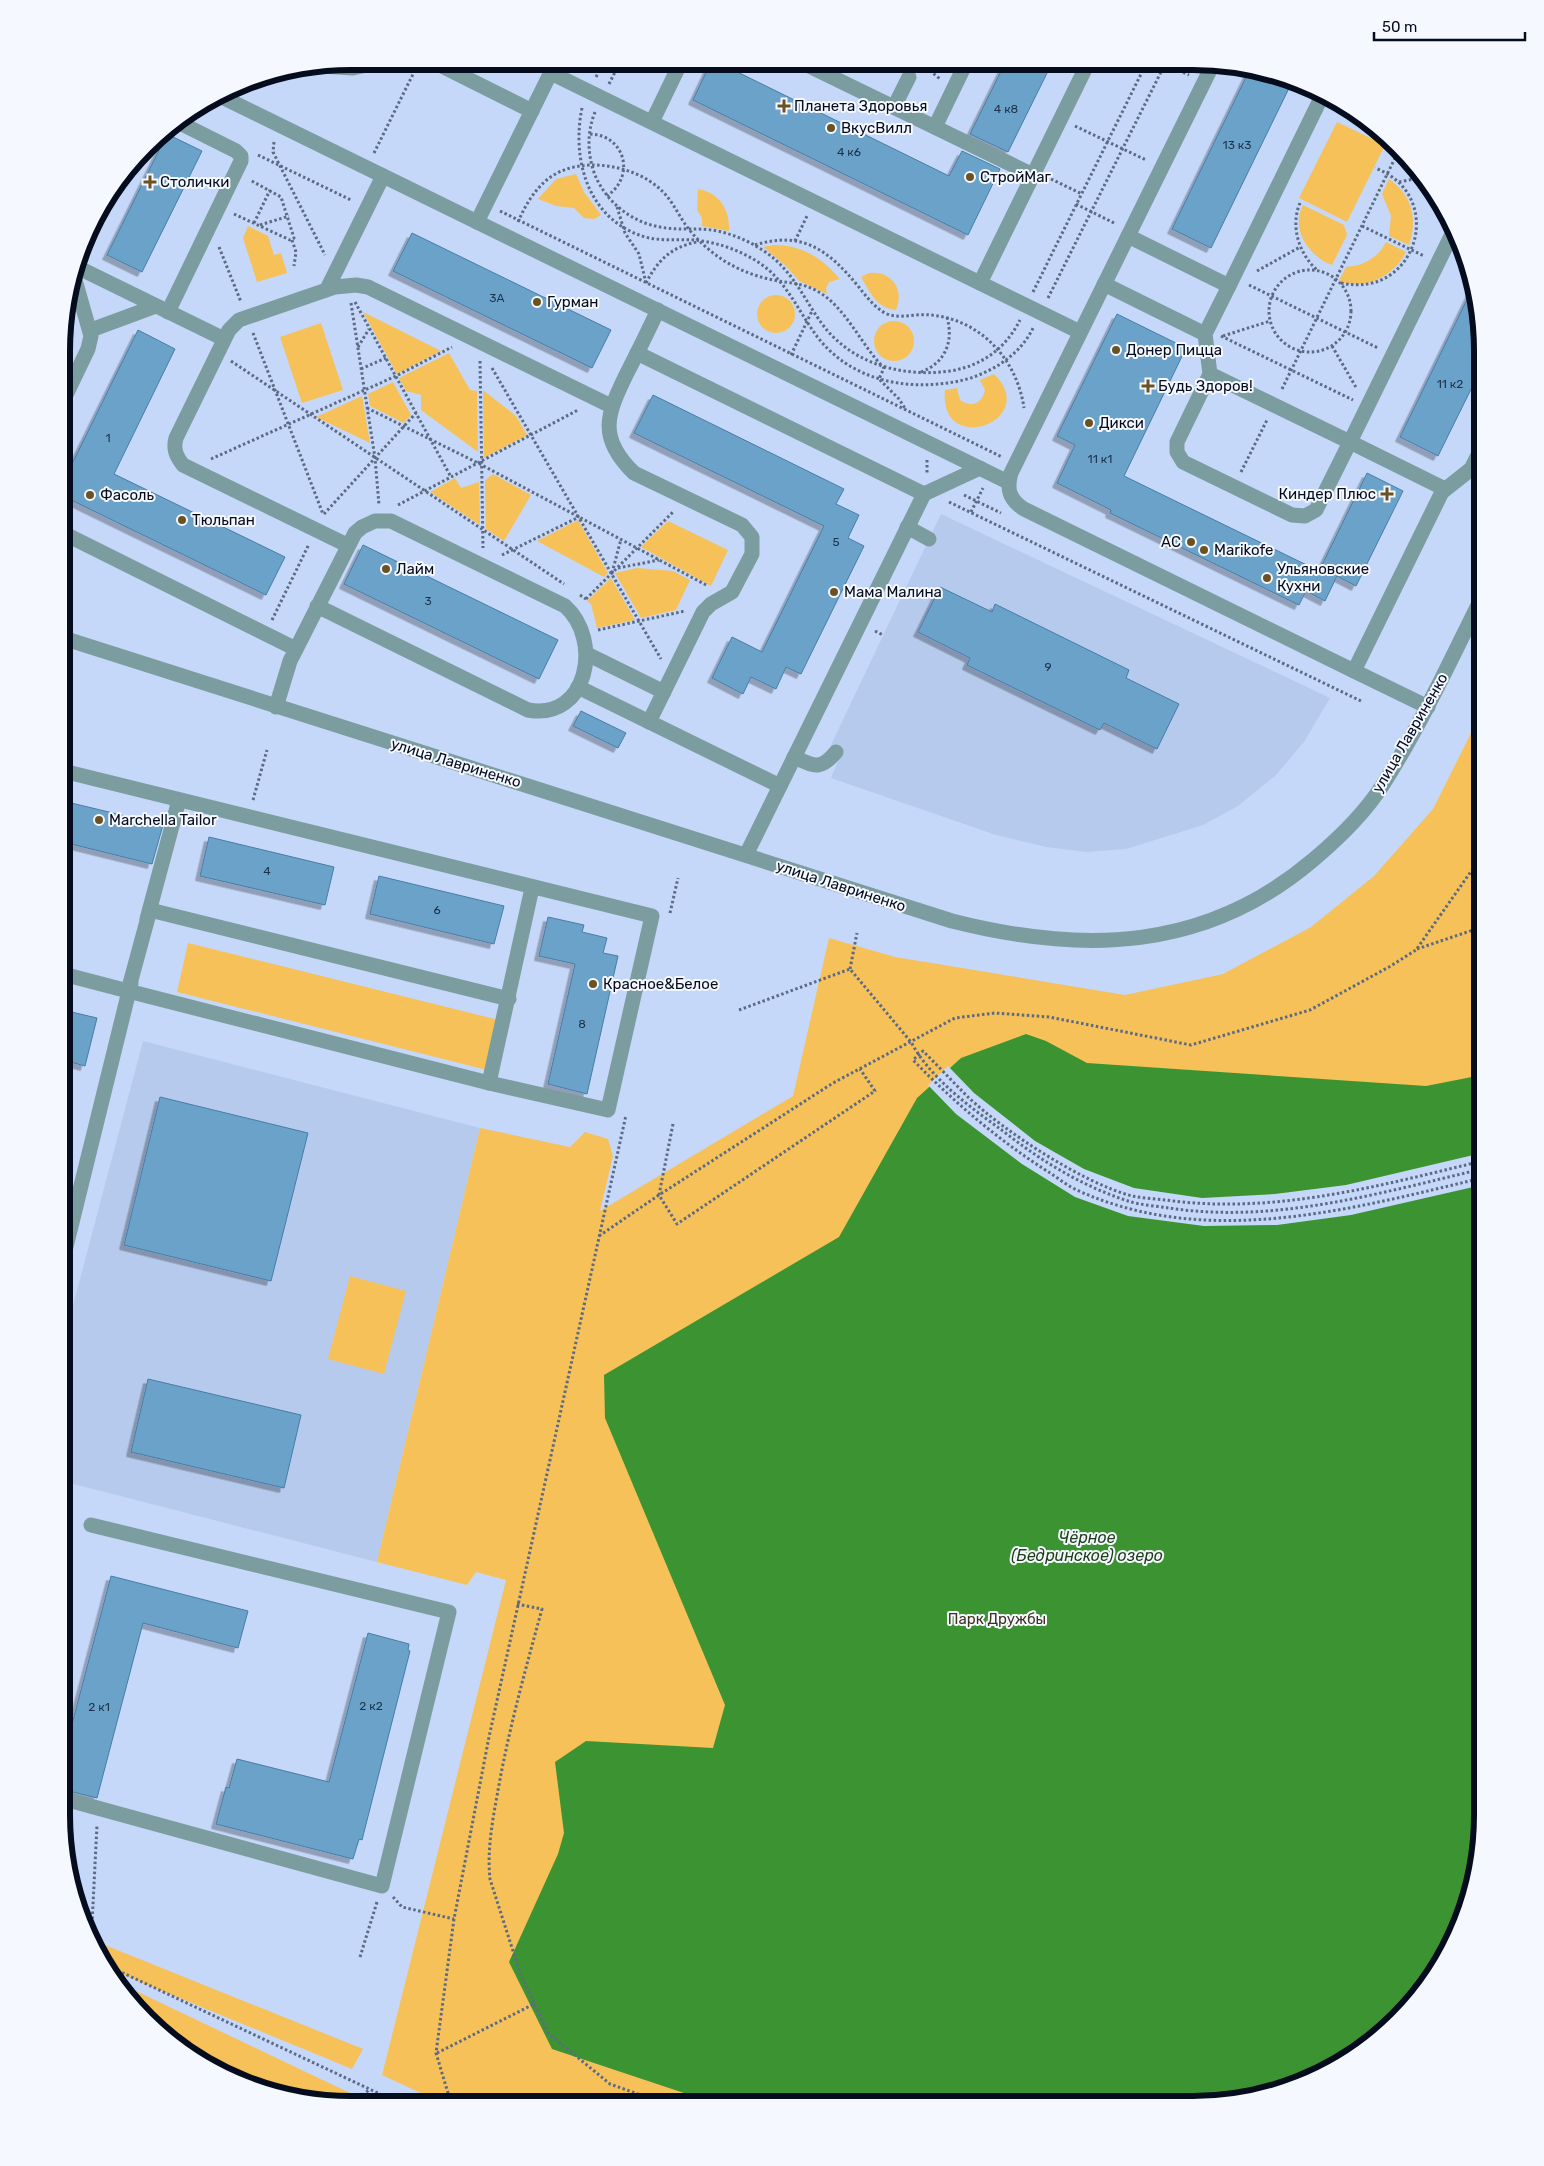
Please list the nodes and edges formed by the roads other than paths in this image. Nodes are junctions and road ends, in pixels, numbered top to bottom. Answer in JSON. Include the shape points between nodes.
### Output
{"nodes":[{"id":1,"x":448,"y":70,"type":"edge"},
{"id":2,"x":552,"y":70,"type":"edge"},
{"id":3,"x":558,"y":70,"type":"edge"},
{"id":4,"x":677,"y":70,"type":"edge"},
{"id":5,"x":834,"y":70,"type":"edge"},
{"id":6,"x":963,"y":70,"type":"edge"},
{"id":7,"x":1085,"y":70,"type":"edge"},
{"id":8,"x":1209,"y":71,"type":"edge"},
{"id":9,"x":909,"y":77,"type":"dead end"},
{"id":10,"x":227,"y":99,"type":"edge"},
{"id":11,"x":1320,"y":101,"type":"edge"},
{"id":12,"x":894,"y":107,"type":"junction"},
{"id":13,"x":532,"y":111,"type":"junction"},
{"id":14,"x":652,"y":122,"type":"junction"},
{"id":15,"x":184,"y":125,"type":"edge"},
{"id":16,"x":935,"y":127,"type":"junction"},
{"id":17,"x":1034,"y":173,"type":"junction"},
{"id":18,"x":383,"y":176,"type":"junction"},
{"id":19,"x":477,"y":222,"type":"junction"},
{"id":20,"x":1129,"y":234,"type":"junction"},
{"id":21,"x":1450,"y":238,"type":"edge"},
{"id":22,"x":82,"y":270,"type":"edge"},
{"id":23,"x":1234,"y":281,"type":"junction"},
{"id":24,"x":980,"y":283,"type":"junction"},
{"id":25,"x":1104,"y":284,"type":"junction"},
{"id":26,"x":77,"y":287,"type":"edge"},
{"id":27,"x":327,"y":290,"type":"junction"},
{"id":28,"x":162,"y":309,"type":"junction"},
{"id":29,"x":658,"y":310,"type":"junction"},
{"id":30,"x":91,"y":330,"type":"junction"},
{"id":31,"x":1206,"y":331,"type":"junction"},
{"id":32,"x":1080,"y":332,"type":"junction"},
{"id":33,"x":221,"y":346,"type":"junction"},
{"id":34,"x":637,"y":353,"type":"junction"},
{"id":35,"x":1210,"y":374,"type":"junction"},
{"id":36,"x":70,"y":386,"type":"edge"},
{"id":37,"x":611,"y":406,"type":"junction"},
{"id":38,"x":1350,"y":442,"type":"junction"},
{"id":39,"x":1474,"y":463,"type":"edge"},
{"id":40,"x":985,"y":470,"type":"junction"},
{"id":41,"x":1008,"y":482,"type":"junction"},
{"id":42,"x":1445,"y":489,"type":"junction"},
{"id":43,"x":926,"y":493,"type":"junction"},
{"id":44,"x":907,"y":527,"type":"junction"},
{"id":45,"x":70,"y":536,"type":"edge"},
{"id":46,"x":929,"y":539,"type":"dead end"},
{"id":47,"x":348,"y":546,"type":"junction"},
{"id":48,"x":317,"y":606,"type":"junction"},
{"id":49,"x":1474,"y":612,"type":"edge"},
{"id":50,"x":70,"y":640,"type":"edge"},
{"id":51,"x":296,"y":649,"type":"junction"},
{"id":52,"x":587,"y":654,"type":"junction"},
{"id":53,"x":1354,"y":671,"type":"junction"},
{"id":54,"x":578,"y":687,"type":"junction"},
{"id":55,"x":664,"y":692,"type":"junction"},
{"id":56,"x":276,"y":707,"type":"junction"},
{"id":57,"x":1428,"y":707,"type":"junction"},
{"id":58,"x":649,"y":722,"type":"junction"},
{"id":59,"x":836,"y":752,"type":"dead end"},
{"id":60,"x":794,"y":757,"type":"junction"},
{"id":61,"x":70,"y":773,"type":"edge"},
{"id":62,"x":780,"y":786,"type":"junction"},
{"id":63,"x":178,"y":800,"type":"junction"},
{"id":64,"x":746,"y":855,"type":"junction"},
{"id":65,"x":532,"y":888,"type":"junction"},
{"id":66,"x":150,"y":910,"type":"junction"},
{"id":67,"x":70,"y":976,"type":"edge"},
{"id":68,"x":128,"y":991,"type":"junction"},
{"id":69,"x":508,"y":998,"type":"junction"},
{"id":70,"x":489,"y":1083,"type":"junction"},
{"id":71,"x":70,"y":1230,"type":"edge"},
{"id":72,"x":91,"y":1525,"type":"dead end"},
{"id":73,"x":70,"y":1801,"type":"edge"}],
"edges":[{"from":1,"to":13,"type":"street"},
{"from":2,"to":13,"type":"street"},
{"from":3,"to":14,"type":"street"},
{"from":4,"to":14,"type":"street"},
{"from":5,"to":12,"type":"street"},
{"from":6,"to":16,"type":"street"},
{"from":7,"to":17,"type":"street"},
{"from":8,"to":20,"type":"street"},
{"from":9,"to":12,"type":"street"},
{"from":10,"to":18,"type":"street"},
{"from":11,"to":23,"type":"street"},
{"from":12,"to":16,"type":"street"},
{"from":13,"to":19,"type":"street"},
{"from":14,"to":24,"type":"street"},
{"from":15,"to":28,"type":"street","via":[[236,151],[240,164],[210,226]]},
{"from":16,"to":17,"type":"street"},
{"from":17,"to":24,"type":"street"},
{"from":18,"to":19,"type":"street"},
{"from":18,"to":27,"type":"street"},
{"from":19,"to":29,"type":"street"},
{"from":20,"to":23,"type":"street"},
{"from":20,"to":25,"type":"street"},
{"from":21,"to":38,"type":"street"},
{"from":22,"to":28,"type":"street"},
{"from":23,"to":31,"type":"street"},
{"from":24,"to":32,"type":"street"},
{"from":25,"to":31,"type":"street"},
{"from":25,"to":32,"type":"street"},
{"from":26,"to":30,"type":"street"},
{"from":27,"to":33,"type":"street","via":[[246,316],[233,325]]},
{"from":27,"to":37,"type":"street","via":[[368,288]]},
{"from":28,"to":30,"type":"street"},
{"from":28,"to":33,"type":"street"},
{"from":29,"to":34,"type":"street"},
{"from":29,"to":40,"type":"street"},
{"from":30,"to":36,"type":"street","via":[[88,349]]},
{"from":31,"to":35,"type":"street"},
{"from":32,"to":41,"type":"street"},
{"from":33,"to":47,"type":"street","via":[[175,443],[178,459],[190,469]]},
{"from":34,"to":37,"type":"street"},
{"from":34,"to":43,"type":"street"},
{"from":35,"to":38,"type":"street"},
{"from":35,"to":38,"type":"street","via":[[1177,442],[1177,452],[1183,462],[1234,487],[1292,515],[1310,514],[1316,510]]},
{"from":37,"to":55,"type":"street","via":[[610,438],[623,462],[634,473],[742,525],[752,537],[752,554],[737,584],[701,616]]},
{"from":38,"to":42,"type":"street"},
{"from":39,"to":42,"type":"street","via":[[1462,478]]},
{"from":40,"to":41,"type":"street"},
{"from":40,"to":43,"type":"street"},
{"from":41,"to":53,"type":"street","via":[[1011,497],[1024,509]]},
{"from":42,"to":53,"type":"street"},
{"from":43,"to":44,"type":"street"},
{"from":44,"to":46,"type":"street"},
{"from":44,"to":60,"type":"street"},
{"from":45,"to":51,"type":"street"},
{"from":47,"to":48,"type":"street"},
{"from":47,"to":52,"type":"street","via":[[362,527],[380,517],[391,521],[565,606],[582,633]]},
{"from":48,"to":51,"type":"street"},
{"from":48,"to":54,"type":"street","via":[[528,710],[556,708]]},
{"from":49,"to":57,"type":"street","name":"улица Лавриненко"},
{"from":50,"to":56,"type":"street","name":"улица Лавриненко"},
{"from":51,"to":56,"type":"street"},
{"from":52,"to":54,"type":"street","via":[[586,668]]},
{"from":52,"to":55,"type":"street"},
{"from":53,"to":57,"type":"street"},
{"from":54,"to":58,"type":"street"},
{"from":55,"to":58,"type":"street"},
{"from":56,"to":64,"type":"street","name":"улица Лавриненко"},
{"from":57,"to":64,"type":"street","name":"улица Лавриненко","via":[[1381,787],[1340,838],[1297,874],[1259,899],[1209,921],[1137,939],[1100,942],[1007,934],[952,921]]},
{"from":58,"to":62,"type":"street"},
{"from":59,"to":60,"type":"street","via":[[827,763],[814,766]]},
{"from":60,"to":62,"type":"street"},
{"from":61,"to":63,"type":"street"},
{"from":62,"to":64,"type":"street"},
{"from":63,"to":65,"type":"street"},
{"from":63,"to":66,"type":"street"},
{"from":65,"to":69,"type":"street"},
{"from":65,"to":70,"type":"street","via":[[652,916],[608,1110]]},
{"from":66,"to":68,"type":"street"},
{"from":66,"to":69,"type":"street"},
{"from":67,"to":68,"type":"street"},
{"from":68,"to":70,"type":"street"},
{"from":68,"to":71,"type":"street"},
{"from":69,"to":70,"type":"street"},
{"from":72,"to":73,"type":"street","via":[[449,1612],[382,1886]]}]}
